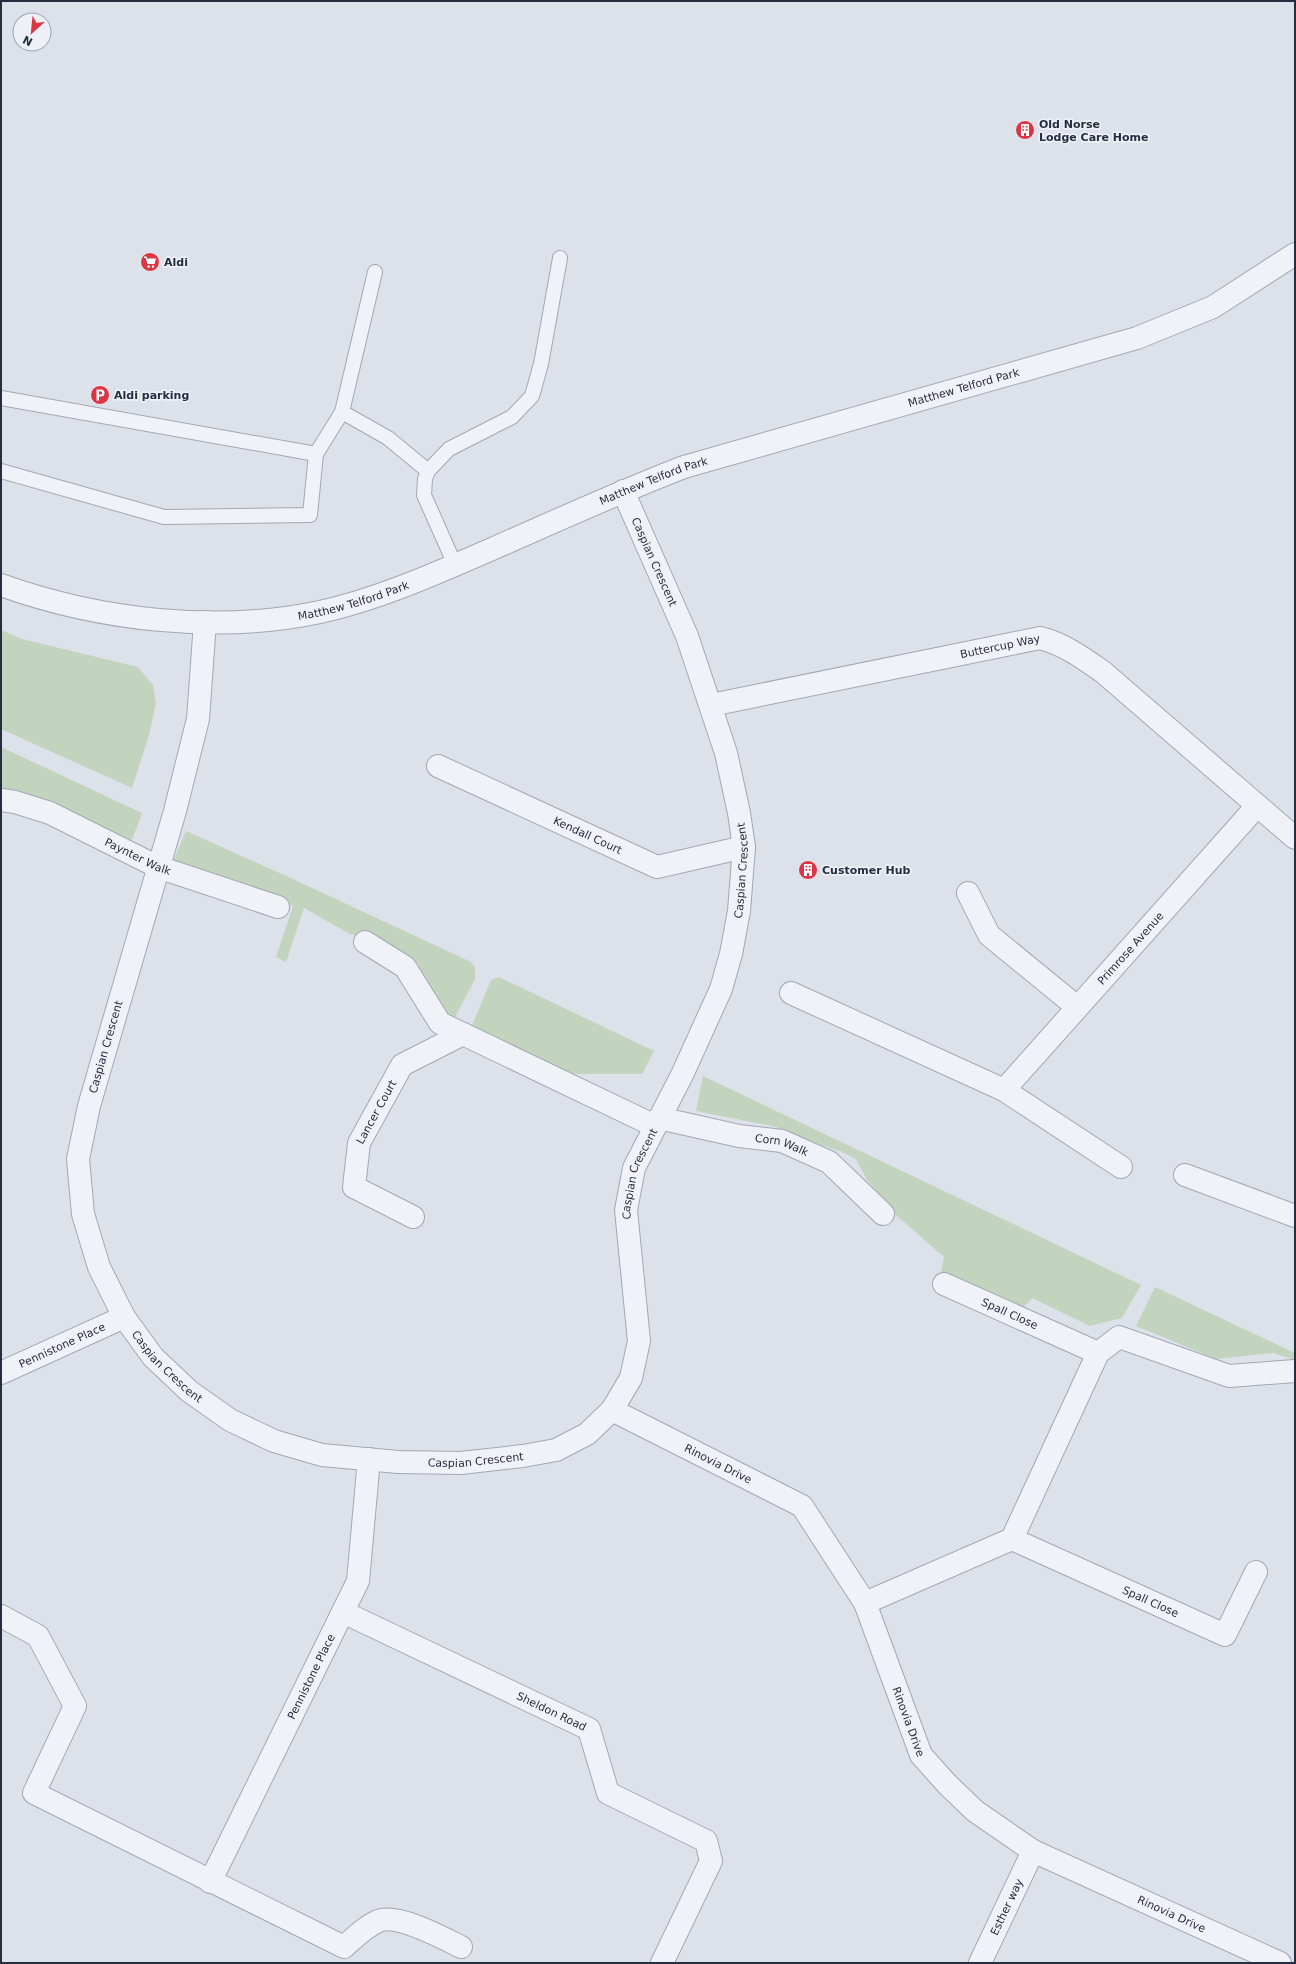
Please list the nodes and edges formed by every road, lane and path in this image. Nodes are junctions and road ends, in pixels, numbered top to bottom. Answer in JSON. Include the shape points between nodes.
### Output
{"nodes":[{"id":1,"x":1295,"y":254,"type":"edge"},
{"id":2,"x":560,"y":258,"type":"dead end"},
{"id":3,"x":375,"y":272,"type":"dead end"},
{"id":4,"x":1,"y":398,"type":"edge"},
{"id":5,"x":342,"y":412,"type":"junction"},
{"id":6,"x":316,"y":454,"type":"junction"},
{"id":7,"x":1,"y":471,"type":"edge"},
{"id":8,"x":428,"y":471,"type":"junction"},
{"id":9,"x":623,"y":491,"type":"junction"},
{"id":10,"x":455,"y":565,"type":"junction"},
{"id":11,"x":1,"y":585,"type":"edge"},
{"id":12,"x":205,"y":622,"type":"junction"},
{"id":13,"x":711,"y":705,"type":"junction"},
{"id":14,"x":438,"y":766,"type":"dead end"},
{"id":15,"x":1,"y":800,"type":"edge"},
{"id":16,"x":1257,"y":806,"type":"junction"},
{"id":17,"x":1295,"y":838,"type":"edge"},
{"id":18,"x":744,"y":847,"type":"junction"},
{"id":19,"x":158,"y":867,"type":"junction"},
{"id":20,"x":968,"y":893,"type":"dead end"},
{"id":21,"x":278,"y":907,"type":"dead end"},
{"id":22,"x":365,"y":942,"type":"dead end"},
{"id":23,"x":791,"y":993,"type":"dead end"},
{"id":24,"x":1077,"y":1007,"type":"junction"},
{"id":25,"x":463,"y":1034,"type":"junction"},
{"id":26,"x":1004,"y":1090,"type":"junction"},
{"id":27,"x":657,"y":1122,"type":"junction"},
{"id":28,"x":1121,"y":1167,"type":"dead end"},
{"id":29,"x":1185,"y":1174,"type":"dead end"},
{"id":30,"x":883,"y":1214,"type":"dead end"},
{"id":31,"x":1295,"y":1216,"type":"edge"},
{"id":32,"x":413,"y":1217,"type":"dead end"},
{"id":33,"x":944,"y":1284,"type":"dead end"},
{"id":34,"x":124,"y":1317,"type":"junction"},
{"id":35,"x":1098,"y":1353,"type":"junction"},
{"id":36,"x":1295,"y":1371,"type":"edge"},
{"id":37,"x":1,"y":1373,"type":"edge"},
{"id":38,"x":612,"y":1410,"type":"junction"},
{"id":39,"x":369,"y":1459,"type":"junction"},
{"id":40,"x":1012,"y":1539,"type":"junction"},
{"id":41,"x":1256,"y":1572,"type":"dead end"},
{"id":42,"x":865,"y":1603,"type":"junction"},
{"id":43,"x":343,"y":1612,"type":"junction"},
{"id":44,"x":1,"y":1616,"type":"edge"},
{"id":45,"x":1033,"y":1851,"type":"junction"},
{"id":46,"x":210,"y":1882,"type":"junction"},
{"id":47,"x":461,"y":1947,"type":"dead end"},
{"id":48,"x":662,"y":1963,"type":"edge"},
{"id":49,"x":980,"y":1963,"type":"edge"},
{"id":50,"x":1280,"y":1963,"type":"edge"}],
"edges":[{"from":1,"to":9,"type":"street","name":"Matthew Telford Park","via":[[1213,307],[1137,338],[684,467]]},
{"from":2,"to":8,"type":"lane","via":[[541,364],[532,396],[512,417],[449,449]]},
{"from":3,"to":5,"type":"lane"},
{"from":4,"to":6,"type":"lane"},
{"from":5,"to":6,"type":"lane"},
{"from":5,"to":8,"type":"lane","via":[[388,438]]},
{"from":6,"to":7,"type":"lane","via":[[310,515],[164,517]]},
{"from":8,"to":10,"type":"lane","via":[[424,495]]},
{"from":9,"to":10,"type":"street","name":"Matthew Telford Park"},
{"from":9,"to":13,"type":"street","name":"Caspian Crescent","via":[[687,636]]},
{"from":10,"to":12,"type":"street","name":"Matthew Telford Park","via":[[378,595],[320,612],[263,621]]},
{"from":11,"to":12,"type":"street","name":"Matthew Telford Park","via":[[115,615]]},
{"from":12,"to":19,"type":"street","name":"Caspian Crescent","via":[[198,719]]},
{"from":13,"to":16,"type":"street","name":"Buttercup Way","via":[[1040,638],[1054,641],[1103,672]]},
{"from":13,"to":18,"type":"street","name":"Caspian Crescent","via":[[726,753]]},
{"from":14,"to":18,"type":"street","name":"Kendall Court","via":[[657,867]]},
{"from":15,"to":19,"type":"street","name":"Paynter Walk","via":[[50,814]]},
{"from":16,"to":17,"type":"street","name":"Buttercup Way"},
{"from":16,"to":24,"type":"street","name":"Primrose Avenue"},
{"from":18,"to":27,"type":"street","name":"Caspian Crescent","via":[[740,912],[721,989],[682,1075]]},
{"from":19,"to":21,"type":"street","name":"Paynter Walk"},
{"from":19,"to":34,"type":"street","name":"Caspian Crescent","via":[[89,1106],[78,1159],[83,1214],[99,1267]]},
{"from":20,"to":24,"type":"street","via":[[989,935]]},
{"from":22,"to":25,"type":"street","via":[[405,967],[440,1024]]},
{"from":23,"to":26,"type":"street"},
{"from":24,"to":26,"type":"street","name":"Primrose Avenue"},
{"from":25,"to":27,"type":"street"},
{"from":25,"to":32,"type":"street","name":"Lancer Court","via":[[402,1065],[359,1143],[354,1187]]},
{"from":26,"to":28,"type":"street"},
{"from":27,"to":30,"type":"street","name":"Corn Walk","via":[[782,1141],[829,1162]]},
{"from":27,"to":38,"type":"street","name":"Caspian Crescent","via":[[634,1168],[626,1210],[639,1341],[630,1378]]},
{"from":29,"to":31,"type":"street"},
{"from":33,"to":35,"type":"street","name":"Spall Close"},
{"from":34,"to":37,"type":"street","name":"Pennistone Place"},
{"from":34,"to":39,"type":"street","name":"Caspian Crescent","via":[[153,1357],[189,1392],[230,1420],[274,1441],[322,1455]]},
{"from":35,"to":36,"type":"street","via":[[1119,1337],[1229,1376]]},
{"from":35,"to":40,"type":"street"},
{"from":38,"to":39,"type":"street","name":"Caspian Crescent","via":[[587,1434],[556,1450],[461,1462],[398,1462]]},
{"from":38,"to":42,"type":"street","name":"Rinovia Drive","via":[[802,1506]]},
{"from":39,"to":43,"type":"street","name":"Pennistone Place","via":[[358,1581]]},
{"from":40,"to":41,"type":"street","name":"Spall Close","via":[[1225,1635]]},
{"from":40,"to":42,"type":"street"},
{"from":42,"to":45,"type":"street","name":"Rinovia Drive","via":[[921,1755],[975,1810]]},
{"from":43,"to":46,"type":"street","name":"Pennistone Place"},
{"from":43,"to":48,"type":"street","name":"Sheldon Road","via":[[589,1729],[608,1793],[706,1841],[711,1861]]},
{"from":44,"to":46,"type":"street","via":[[38,1636],[75,1706],[34,1793]]},
{"from":45,"to":49,"type":"street","name":"Esther way"},
{"from":45,"to":50,"type":"street","name":"Rinovia Drive"},
{"from":46,"to":47,"type":"street","via":[[344,1947],[380,1920],[403,1920]]}]}
